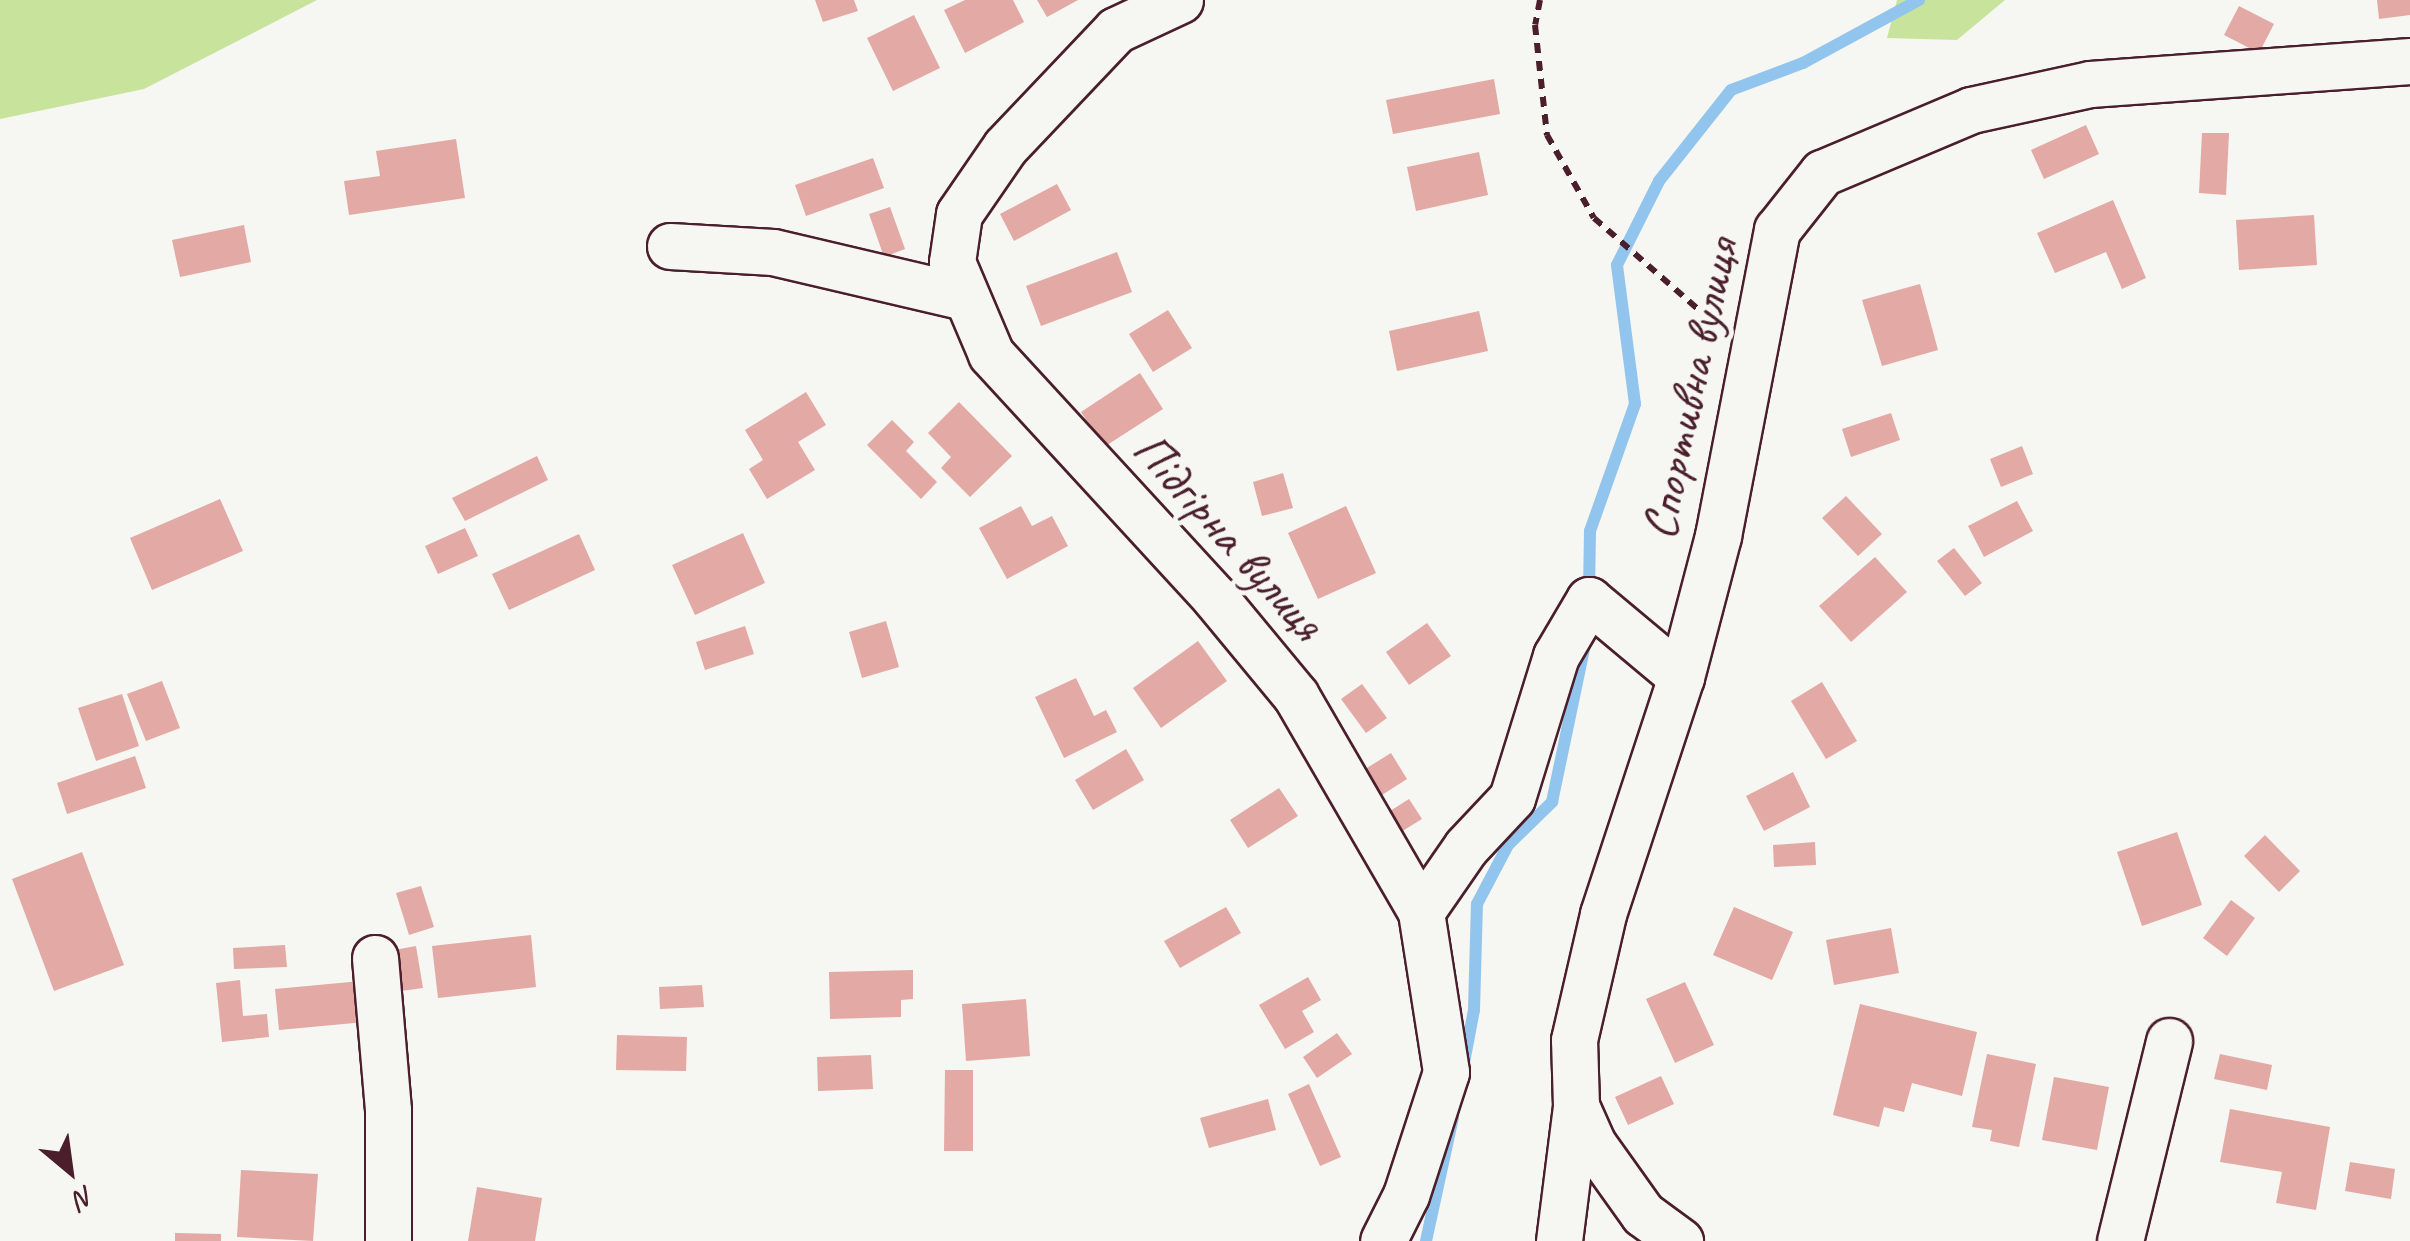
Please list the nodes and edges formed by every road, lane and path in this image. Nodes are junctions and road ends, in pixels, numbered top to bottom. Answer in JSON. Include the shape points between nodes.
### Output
{"nodes":[{"id":1,"x":1180,"y":0,"type":"edge"},
{"id":2,"x":1540,"y":0,"type":"edge"},
{"id":3,"x":2410,"y":61,"type":"edge"},
{"id":4,"x":670,"y":246,"type":"dead end"},
{"id":5,"x":961,"y":296,"type":"junction"},
{"id":6,"x":1706,"y":316,"type":"dead end"},
{"id":7,"x":1681,"y":678,"type":"junction"},
{"id":8,"x":1421,"y":912,"type":"junction"},
{"id":9,"x":376,"y":958,"type":"dead end"},
{"id":10,"x":2169,"y":1041,"type":"dead end"},
{"id":11,"x":1576,"y":1106,"type":"junction"},
{"id":12,"x":388,"y":1241,"type":"edge"},
{"id":13,"x":1384,"y":1241,"type":"edge"},
{"id":14,"x":1559,"y":1241,"type":"edge"},
{"id":15,"x":1680,"y":1241,"type":"edge"},
{"id":16,"x":2120,"y":1241,"type":"edge"}],
"edges":[{"from":1,"to":5,"type":"street","name":"Підгірна вулиця","via":[[1116,30],[1006,147],[959,214],[952,262]]},
{"from":2,"to":6,"type":"path","via":[[1535,25],[1547,135],[1594,218]]},
{"from":3,"to":7,"type":"street","name":"Спортивна вулиця","via":[[2090,84],[1971,110],[1822,174],[1777,230],[1733,468]]},
{"from":4,"to":5,"type":"street","via":[[773,252]]},
{"from":5,"to":8,"type":"street","name":"Підгірна вулиця","via":[[991,354],[1216,598],[1296,696]]},
{"from":7,"to":8,"type":"street","via":[[1589,600],[1556,656],[1512,798],[1466,847]]},
{"from":7,"to":11,"type":"street","name":"Спортивна вулиця","via":[[1603,914],[1574,1040]]},
{"from":8,"to":13,"type":"street","name":"Підгірна вулиця","via":[[1446,1072]]},
{"from":9,"to":12,"type":"street","via":[[389,1126]]},
{"from":10,"to":16,"type":"street"},
{"from":11,"to":14,"type":"street","name":"Спортивна вулиця"},
{"from":11,"to":15,"type":"street","name":"Спортивна вулиця","via":[[1593,1144],[1642,1214]]}]}
